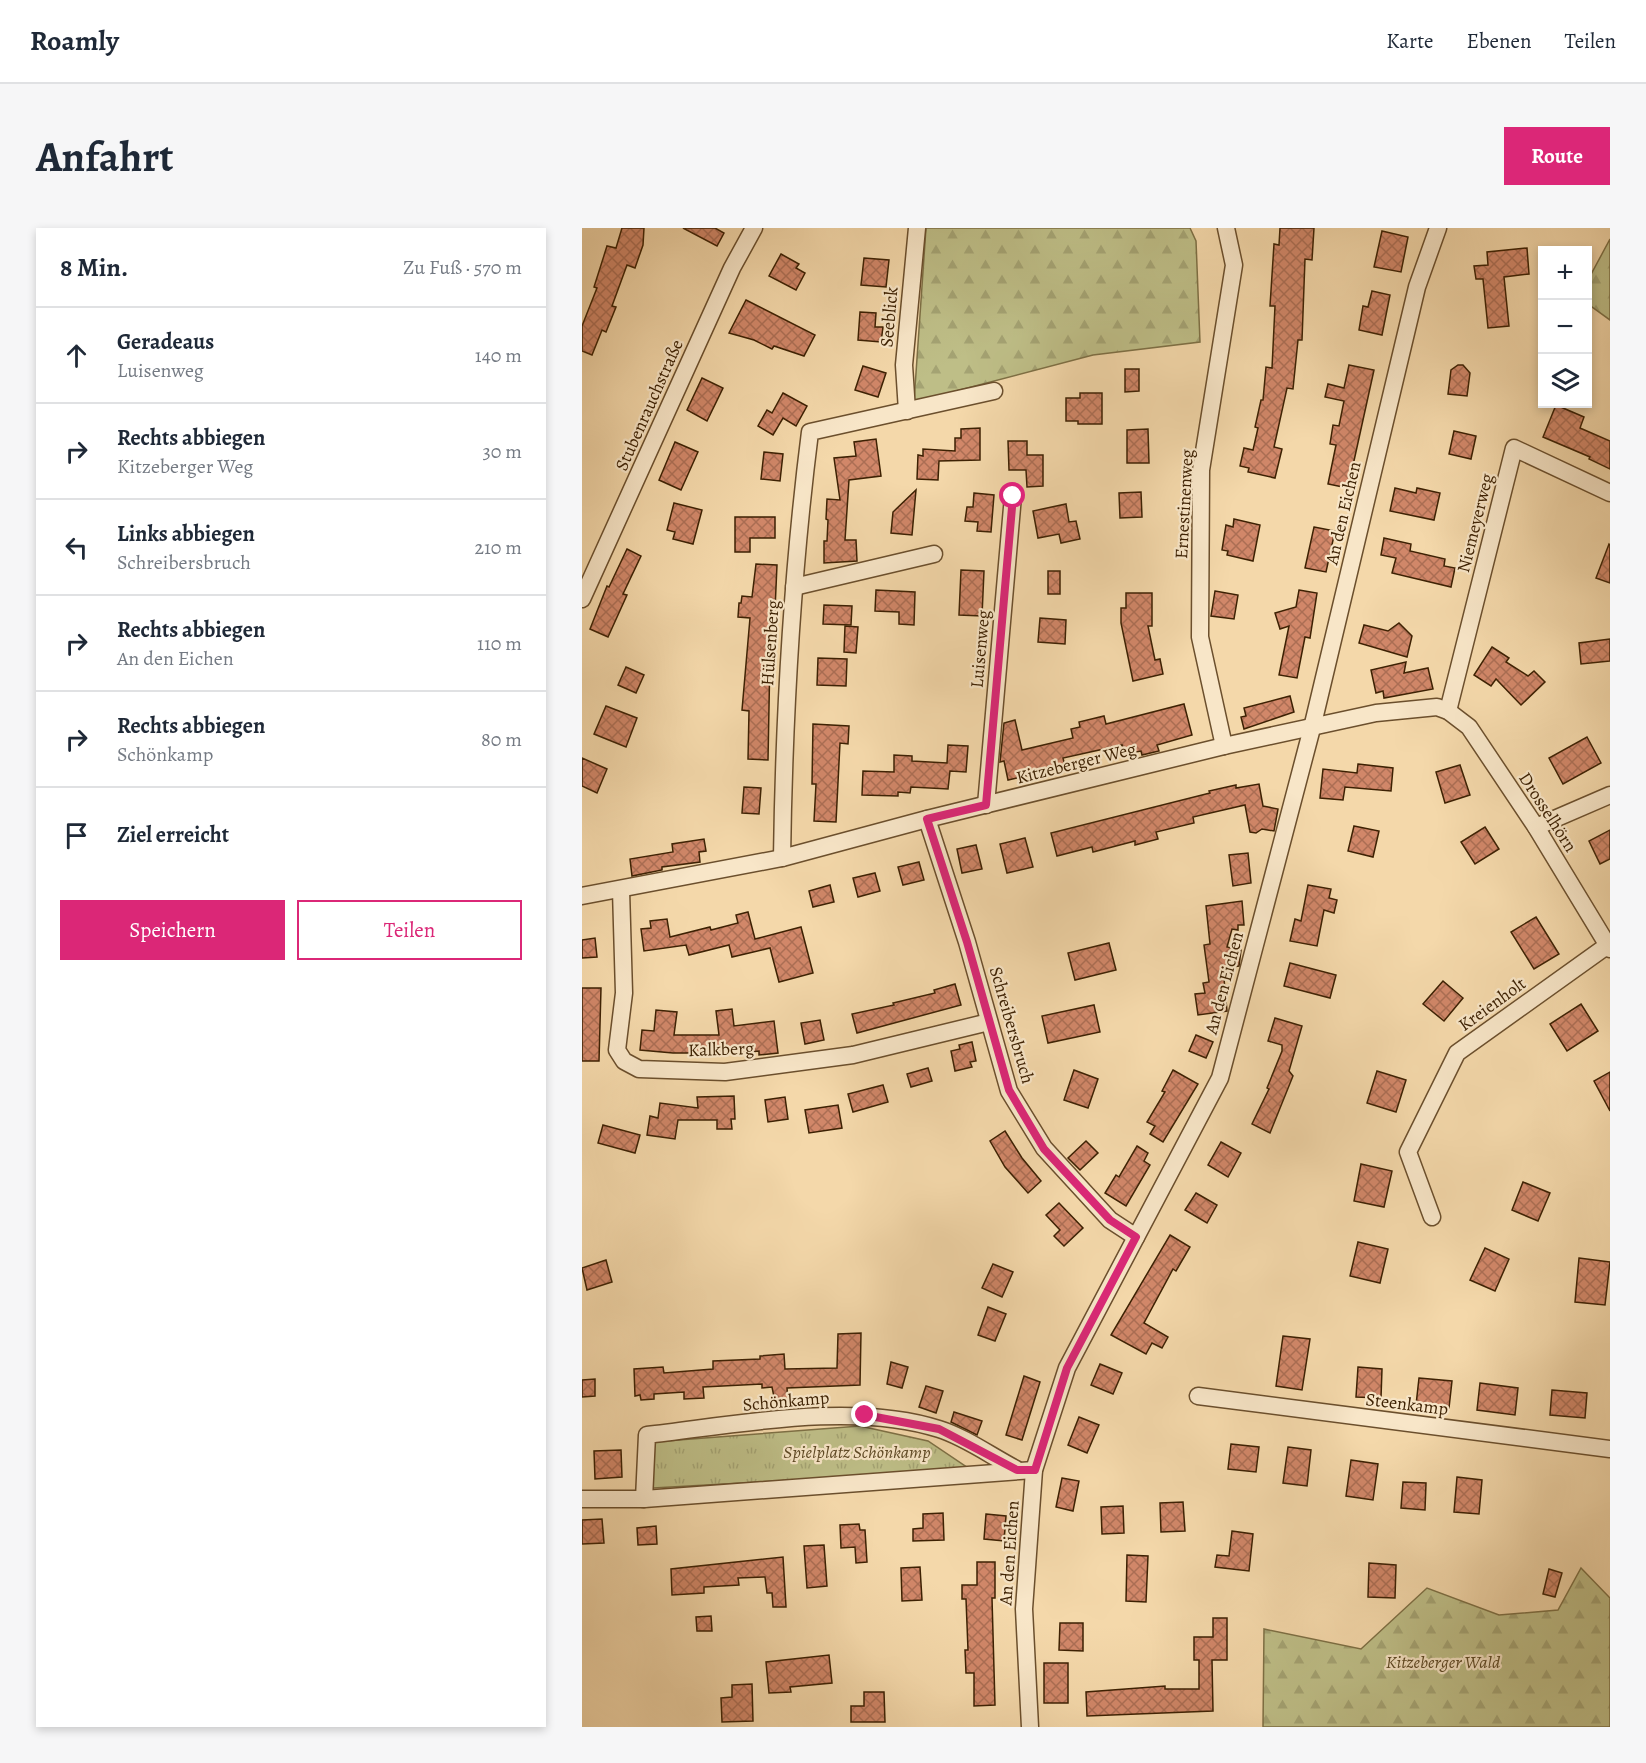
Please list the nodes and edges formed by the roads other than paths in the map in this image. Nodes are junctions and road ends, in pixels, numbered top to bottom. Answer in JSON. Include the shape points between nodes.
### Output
{"nodes":[{"id":1,"x":754,"y":228,"type":"edge"},
{"id":2,"x":917,"y":228,"type":"edge"},
{"id":3,"x":1226,"y":228,"type":"edge"},
{"id":4,"x":1438,"y":228,"type":"edge"},
{"id":5,"x":994,"y":391,"type":"dead end"},
{"id":6,"x":907,"y":411,"type":"junction"},
{"id":7,"x":1610,"y":493,"type":"edge"},
{"id":8,"x":1013,"y":496,"type":"dead end"},
{"id":9,"x":934,"y":554,"type":"dead end"},
{"id":10,"x":794,"y":586,"type":"junction"},
{"id":11,"x":582,"y":598,"type":"edge"},
{"id":12,"x":1444,"y":709,"type":"junction"},
{"id":13,"x":1312,"y":728,"type":"junction"},
{"id":14,"x":1224,"y":746,"type":"junction"},
{"id":15,"x":1610,"y":795,"type":"edge"},
{"id":16,"x":986,"y":805,"type":"junction"},
{"id":17,"x":927,"y":819,"type":"junction"},
{"id":18,"x":1536,"y":827,"type":"junction"},
{"id":19,"x":782,"y":858,"type":"junction"},
{"id":20,"x":621,"y":890,"type":"junction"},
{"id":21,"x":582,"y":896,"type":"edge"},
{"id":22,"x":1609,"y":947,"type":"edge"},
{"id":23,"x":989,"y":1022,"type":"junction"},
{"id":24,"x":1432,"y":1217,"type":"dead end"},
{"id":25,"x":1136,"y":1237,"type":"junction"},
{"id":26,"x":1198,"y":1396,"type":"dead end"},
{"id":27,"x":1610,"y":1449,"type":"edge"},
{"id":28,"x":1017,"y":1470,"type":"junction"},
{"id":29,"x":1035,"y":1470,"type":"junction"},
{"id":30,"x":582,"y":1499,"type":"edge"},
{"id":31,"x":644,"y":1499,"type":"junction"},
{"id":32,"x":1030,"y":1727,"type":"edge"}],
"edges":[{"from":1,"to":11,"type":"street","name":"Stubenrauchstraße","via":[[732,268]]},
{"from":2,"to":6,"type":"street","name":"Seeblick","via":[[904,364]]},
{"from":3,"to":14,"type":"street","name":"Ernestinenweg","via":[[1234,265],[1201,470],[1200,637]]},
{"from":4,"to":13,"type":"street","name":"An den Eichen","via":[[1417,287]]},
{"from":5,"to":6,"type":"street"},
{"from":6,"to":10,"type":"street","name":"Hülsenberg","via":[[810,432]]},
{"from":7,"to":12,"type":"street","name":"Niemeyerweg","via":[[1514,448]]},
{"from":8,"to":16,"type":"street","name":"Luisenweg"},
{"from":9,"to":10,"type":"street"},
{"from":10,"to":19,"type":"street","name":"Hülsenberg","via":[[784,721]]},
{"from":12,"to":13,"type":"street","name":"Kitzeberger Weg","via":[[1376,713]]},
{"from":12,"to":18,"type":"street","name":"Drosselhörn","via":[[1469,727]]},
{"from":13,"to":14,"type":"street","name":"Kitzeberger Weg"},
{"from":13,"to":25,"type":"street","name":"An den Eichen","via":[[1220,1078]]},
{"from":14,"to":16,"type":"street","name":"Kitzeberger Weg"},
{"from":15,"to":18,"type":"street"},
{"from":16,"to":17,"type":"street","name":"Kitzeberger Weg"},
{"from":17,"to":19,"type":"street","name":"Kitzeberger Weg"},
{"from":17,"to":23,"type":"street","name":"Schreibersbruch"},
{"from":18,"to":22,"type":"street","name":"Drosselhörn"},
{"from":19,"to":20,"type":"street","name":"Kitzeberger Weg"},
{"from":20,"to":21,"type":"street","name":"Kitzeberger Weg"},
{"from":20,"to":23,"type":"street","name":"Kalkberg","via":[[624,993],[617,1050],[624,1061],[639,1069],[725,1072],[795,1063],[853,1055]]},
{"from":22,"to":24,"type":"street","name":"Kreienholt","via":[[1457,1053],[1408,1152]]},
{"from":23,"to":25,"type":"street","name":"Schreibersbruch","via":[[1009,1090],[1044,1149],[1110,1220]]},
{"from":25,"to":29,"type":"street","name":"An den Eichen","via":[[1067,1368]]},
{"from":26,"to":27,"type":"street","name":"Steenkamp"},
{"from":28,"to":29,"type":"street","name":"Schönkamp"},
{"from":28,"to":31,"type":"street","name":"Schönkamp"},
{"from":28,"to":31,"type":"street","name":"Schönkamp","via":[[939,1429],[865,1415],[765,1422],[647,1435]]},
{"from":29,"to":32,"type":"street","name":"An den Eichen","via":[[1024,1609]]},
{"from":30,"to":31,"type":"street","name":"Schönkamp"}]}
